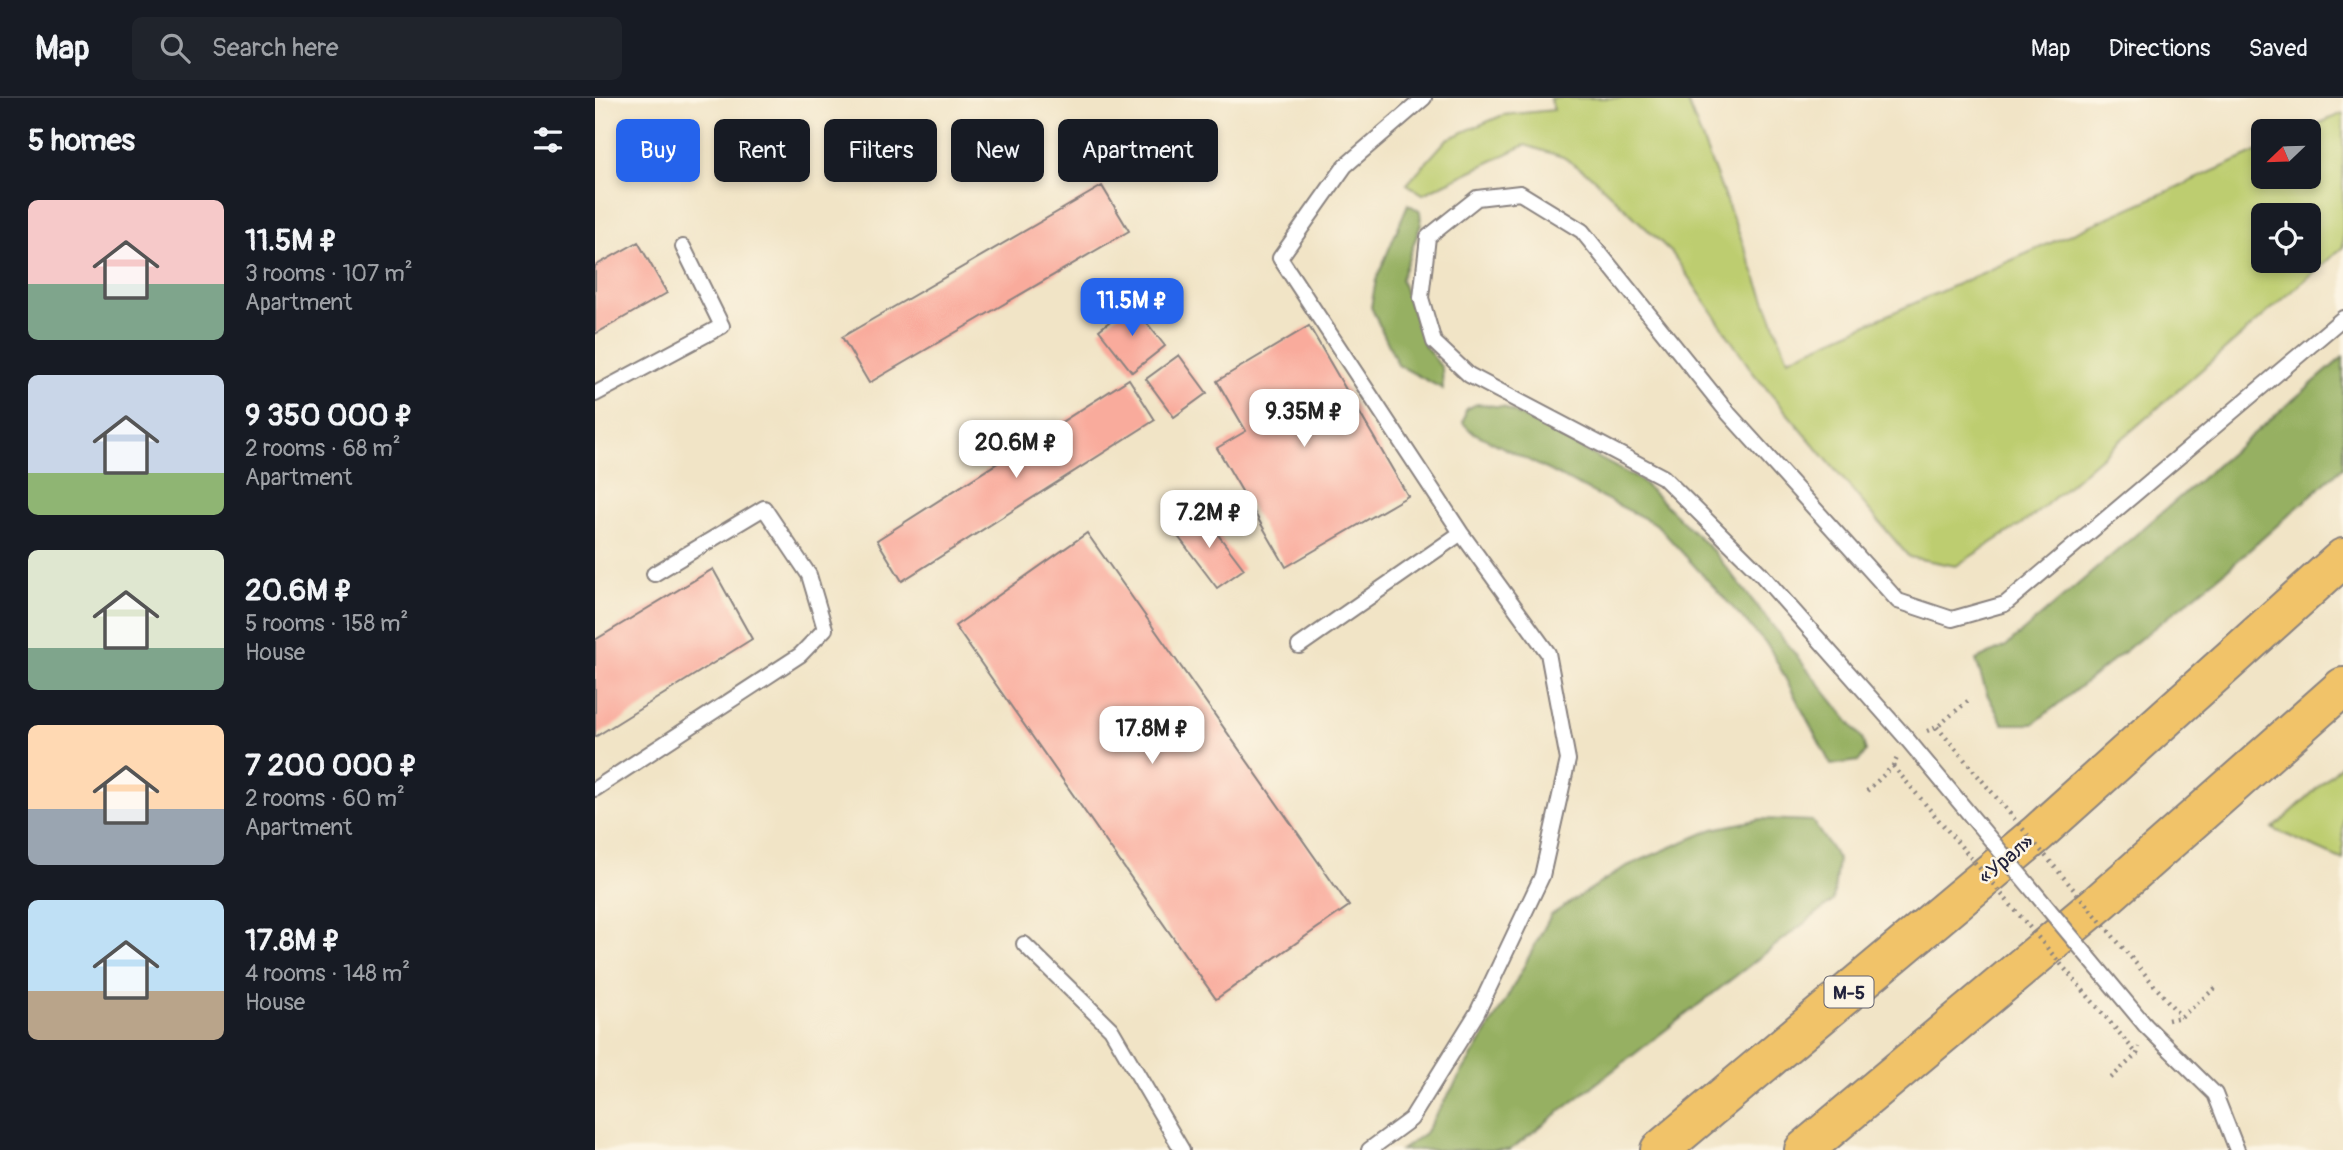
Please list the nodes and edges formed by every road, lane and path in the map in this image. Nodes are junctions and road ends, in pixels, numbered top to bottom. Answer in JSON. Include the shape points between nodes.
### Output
{"nodes":[{"id":1,"x":1424,"y":98,"type":"edge"},
{"id":2,"x":683,"y":247,"type":"dead end"},
{"id":3,"x":2343,"y":317,"type":"edge"},
{"id":4,"x":595,"y":394,"type":"edge"},
{"id":5,"x":1461,"y":533,"type":"junction"},
{"id":6,"x":2343,"y":558,"type":"edge"},
{"id":7,"x":654,"y":573,"type":"dead end"},
{"id":8,"x":1299,"y":646,"type":"dead end"},
{"id":9,"x":2343,"y":687,"type":"edge"},
{"id":10,"x":1969,"y":701,"type":"dead end"},
{"id":11,"x":595,"y":789,"type":"edge"},
{"id":12,"x":1867,"y":791,"type":"dead end"},
{"id":13,"x":1024,"y":944,"type":"dead end"},
{"id":14,"x":2219,"y":985,"type":"dead end"},
{"id":15,"x":2111,"y":1078,"type":"dead end"},
{"id":16,"x":1182,"y":1150,"type":"edge"},
{"id":17,"x":1369,"y":1150,"type":"edge"},
{"id":18,"x":1660,"y":1150,"type":"edge"},
{"id":19,"x":1804,"y":1150,"type":"edge"},
{"id":20,"x":2237,"y":1150,"type":"edge"}],
"edges":[{"from":1,"to":5,"type":"lane","via":[[1345,166],[1280,258]]},
{"from":2,"to":4,"type":"lane","via":[[722,326]]},
{"from":3,"to":20,"type":"lane","bridge":true,"via":[[2005,604],[1952,619],[1898,601],[1730,414],[1582,231],[1520,193],[1476,198],[1428,237],[1421,298],[1434,342],[1469,374],[1663,477],[1760,573],[1907,739],[2145,1025],[2215,1094]]},
{"from":5,"to":8,"type":"lane"},
{"from":5,"to":17,"type":"lane","via":[[1548,653],[1568,760],[1542,876],[1477,1013],[1411,1119]]},
{"from":6,"to":18,"type":"main road","name":"«Урал»","number":"М-5","via":[[2038,833]]},
{"from":7,"to":11,"type":"lane","via":[[764,508],[809,575],[825,629],[800,655]]},
{"from":9,"to":19,"type":"main road","via":[[2100,902]]},
{"from":10,"to":14,"type":"path","bridge":true,"via":[[1937,727],[2181,1017]]},
{"from":12,"to":15,"type":"path","bridge":true,"via":[[1893,766],[2137,1054]]},
{"from":13,"to":16,"type":"lane","via":[[1111,1029]]}]}
